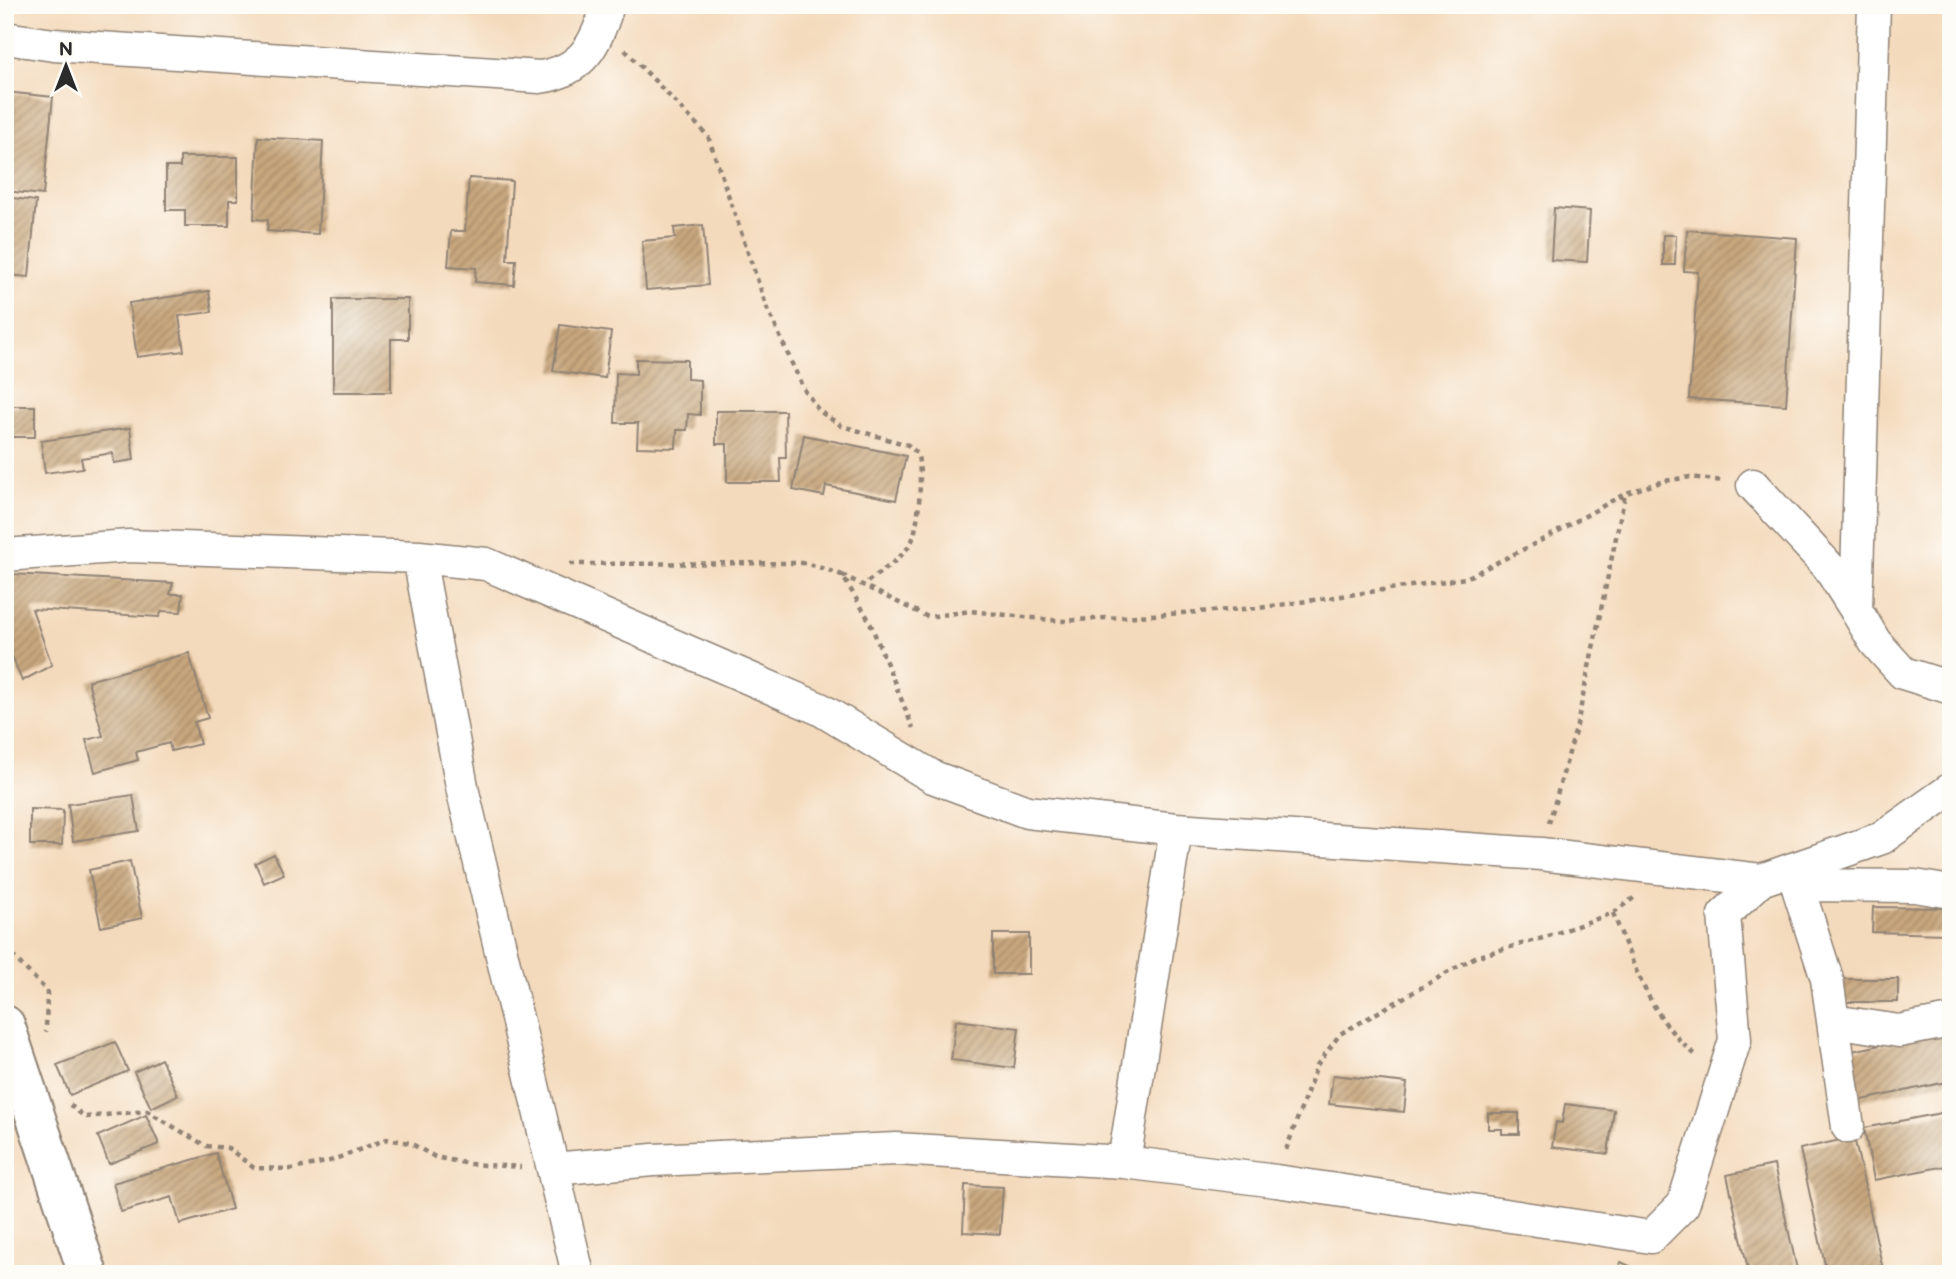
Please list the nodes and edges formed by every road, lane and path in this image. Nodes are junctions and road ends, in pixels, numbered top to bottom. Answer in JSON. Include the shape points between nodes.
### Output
{"nodes":[{"id":1,"x":1874,"y":5,"type":"edge"},
{"id":2,"x":605,"y":16,"type":"edge"},
{"id":3,"x":5,"y":38,"type":"edge"},
{"id":4,"x":1753,"y":485,"type":"joint"},
{"id":5,"x":1626,"y":494,"type":"junction"},
{"id":6,"x":5,"y":555,"type":"edge"},
{"id":7,"x":419,"y":557,"type":"junction"},
{"id":8,"x":569,"y":564,"type":"dead end"},
{"id":9,"x":842,"y":575,"type":"junction"},
{"id":10,"x":862,"y":586,"type":"junction"},
{"id":11,"x":1856,"y":610,"type":"junction"},
{"id":12,"x":1951,"y":688,"type":"edge"},
{"id":13,"x":933,"y":777,"type":"junction"},
{"id":14,"x":1951,"y":789,"type":"edge"},
{"id":15,"x":1176,"y":829,"type":"junction"},
{"id":16,"x":1541,"y":854,"type":"junction"},
{"id":17,"x":1670,"y":870,"type":"junction"},
{"id":18,"x":1795,"y":877,"type":"junction"},
{"id":19,"x":1761,"y":880,"type":"junction"},
{"id":20,"x":1951,"y":892,"type":"edge"},
{"id":21,"x":1614,"y":913,"type":"junction"},
{"id":22,"x":5,"y":948,"type":"edge"},
{"id":23,"x":1833,"y":1021,"type":"junction"},
{"id":24,"x":1951,"y":1021,"type":"edge"},
{"id":25,"x":16,"y":1037,"type":"edge"},
{"id":26,"x":1721,"y":1075,"type":"junction"},
{"id":27,"x":65,"y":1100,"type":"dead end"},
{"id":28,"x":1847,"y":1128,"type":"dead end"},
{"id":29,"x":1124,"y":1162,"type":"junction"},
{"id":30,"x":553,"y":1169,"type":"junction"},
{"id":31,"x":1276,"y":1181,"type":"junction"},
{"id":32,"x":88,"y":1274,"type":"edge"},
{"id":33,"x":578,"y":1274,"type":"edge"}],
"edges":[{"from":1,"to":11,"type":"street"},
{"from":2,"to":3,"type":"street","via":[[587,54],[562,74],[540,77]]},
{"from":2,"to":10,"type":"path","via":[[708,136],[766,305],[802,386],[819,411],[842,426],[908,446],[917,453],[921,472],[912,540]]},
{"from":4,"to":5,"type":"path","via":[[1690,477]]},
{"from":4,"to":11,"type":"street","via":[[1828,566]]},
{"from":5,"to":10,"type":"path","via":[[1466,578],[1259,608],[1061,621],[970,611],[928,617]]},
{"from":5,"to":16,"type":"path","via":[[1577,724]]},
{"from":6,"to":7,"type":"street","via":[[129,546]]},
{"from":7,"to":13,"type":"street","via":[[485,564],[599,611],[820,709]]},
{"from":7,"to":30,"type":"street","via":[[463,792]]},
{"from":8,"to":9,"type":"path","via":[[806,563]]},
{"from":9,"to":10,"type":"path"},
{"from":9,"to":13,"type":"path","via":[[869,620]]},
{"from":11,"to":12,"type":"street","via":[[1875,642],[1903,673]]},
{"from":13,"to":15,"type":"street","via":[[1027,811]]},
{"from":14,"to":18,"type":"street","via":[[1882,838]]},
{"from":15,"to":16,"type":"street"},
{"from":15,"to":29,"type":"street"},
{"from":16,"to":17,"type":"street"},
{"from":17,"to":19,"type":"street"},
{"from":17,"to":21,"type":"path"},
{"from":18,"to":19,"type":"street"},
{"from":18,"to":20,"type":"street"},
{"from":18,"to":23,"type":"street","via":[[1828,979]]},
{"from":19,"to":26,"type":"street","via":[[1724,915],[1735,1040]]},
{"from":21,"to":26,"type":"path","via":[[1655,1009],[1681,1044]]},
{"from":21,"to":31,"type":"path","via":[[1475,957],[1340,1034],[1317,1065]]},
{"from":22,"to":25,"type":"path","via":[[47,991]]},
{"from":23,"to":24,"type":"street","via":[[1899,1031]]},
{"from":23,"to":28,"type":"street"},
{"from":25,"to":32,"type":"main road"},
{"from":26,"to":31,"type":"street","via":[[1682,1205],[1651,1237]]},
{"from":27,"to":30,"type":"path","via":[[85,1118],[147,1111],[206,1146],[228,1147],[254,1168],[293,1169],[330,1161],[387,1139],[469,1164]]},
{"from":29,"to":30,"type":"street","via":[[896,1149]]},
{"from":29,"to":31,"type":"street"},
{"from":30,"to":33,"type":"street"}]}
